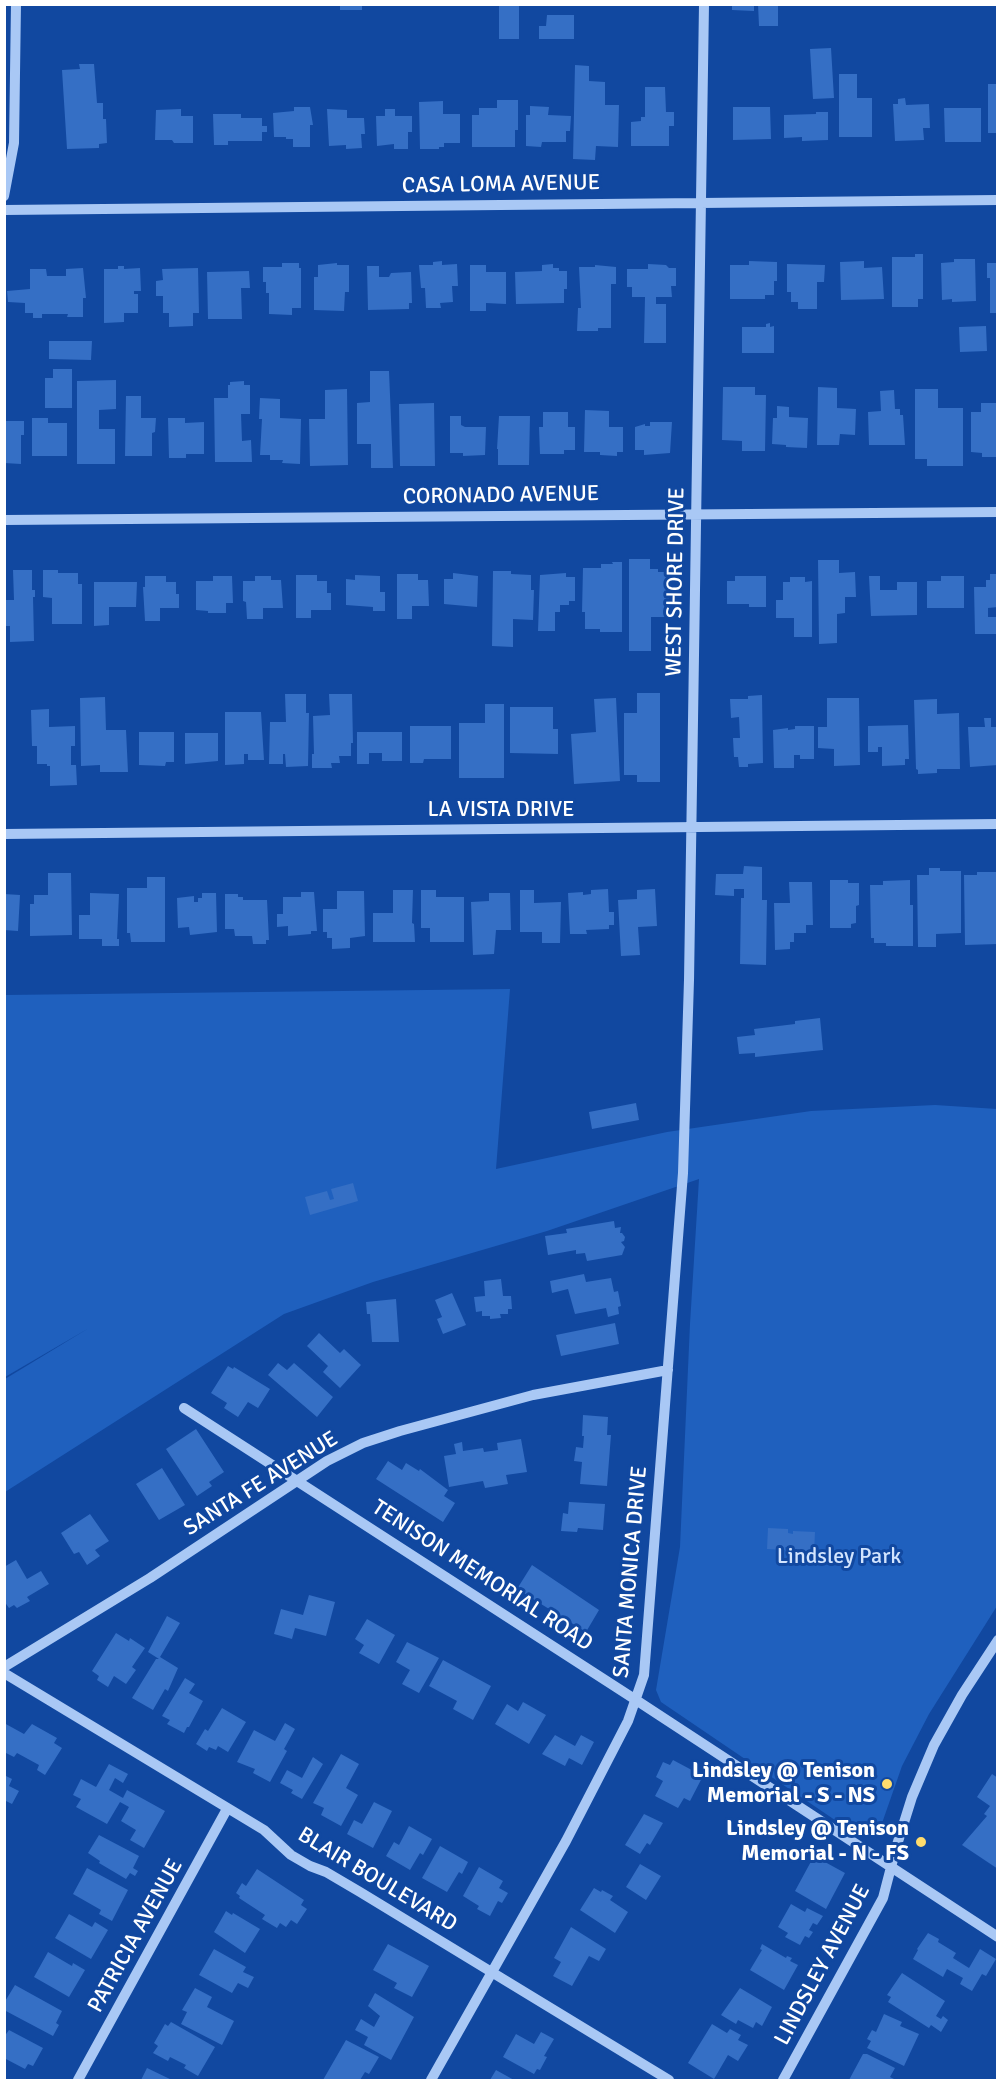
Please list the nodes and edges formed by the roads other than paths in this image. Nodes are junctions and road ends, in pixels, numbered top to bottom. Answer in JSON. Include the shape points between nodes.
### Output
{"nodes":[{"id":1,"x":16,"y":4,"type":"edge"},
{"id":2,"x":704,"y":4,"type":"edge"},
{"id":3,"x":4,"y":196,"type":"edge"},
{"id":4,"x":998,"y":200,"type":"edge"},
{"id":5,"x":701,"y":202,"type":"junction"},
{"id":6,"x":4,"y":210,"type":"edge"},
{"id":7,"x":998,"y":512,"type":"edge"},
{"id":8,"x":698,"y":514,"type":"junction"},
{"id":9,"x":4,"y":520,"type":"edge"},
{"id":10,"x":998,"y":824,"type":"edge"},
{"id":11,"x":691,"y":828,"type":"junction"},
{"id":12,"x":4,"y":834,"type":"edge"},
{"id":13,"x":683,"y":1160,"type":"joint"},
{"id":14,"x":668,"y":1370,"type":"junction"},
{"id":15,"x":184,"y":1408,"type":"dead end"},
{"id":16,"x":297,"y":1480,"type":"junction"},
{"id":17,"x":998,"y":1640,"type":"edge"},
{"id":18,"x":4,"y":1667,"type":"edge"},
{"id":19,"x":4,"y":1673,"type":"edge"},
{"id":20,"x":636,"y":1700,"type":"junction"},
{"id":21,"x":227,"y":1809,"type":"junction"},
{"id":22,"x":892,"y":1869,"type":"junction"},
{"id":23,"x":998,"y":1937,"type":"edge"},
{"id":24,"x":493,"y":1971,"type":"junction"},
{"id":25,"x":78,"y":2080,"type":"edge"},
{"id":26,"x":431,"y":2080,"type":"edge"},
{"id":27,"x":669,"y":2080,"type":"edge"},
{"id":28,"x":783,"y":2080,"type":"edge"}],
"edges":[{"from":1,"to":3,"type":"street","via":[[14,143]]},
{"from":2,"to":5,"type":"street","name":"WEST SHORE DRIVE"},
{"from":4,"to":5,"type":"street","name":"CASA LOMA AVENUE"},
{"from":5,"to":6,"type":"street","name":"CASA LOMA AVENUE"},
{"from":5,"to":8,"type":"street","name":"WEST SHORE DRIVE"},
{"from":7,"to":8,"type":"street","name":"CORONADO AVENUE"},
{"from":8,"to":9,"type":"street","name":"CORONADO AVENUE"},
{"from":8,"to":11,"type":"street","name":"WEST SHORE DRIVE"},
{"from":10,"to":11,"type":"street","name":"LA VISTA DRIVE"},
{"from":11,"to":12,"type":"street","name":"LA VISTA DRIVE"},
{"from":11,"to":13,"type":"street","name":"WEST SHORE DRIVE"},
{"from":13,"to":14,"type":"street","name":"SANTA MONICA DRIVE"},
{"from":14,"to":16,"type":"street","name":"SANTA FE AVENUE","via":[[533,1395],[400,1431],[363,1443]]},
{"from":14,"to":20,"type":"street","name":"SANTA MONICA DRIVE","via":[[646,1656]]},
{"from":15,"to":16,"type":"street","name":"TENISON MEMORIAL ROAD"},
{"from":16,"to":18,"type":"street","name":"SANTA FE AVENUE","via":[[150,1578]]},
{"from":16,"to":20,"type":"street","name":"TENISON MEMORIAL ROAD"},
{"from":17,"to":22,"type":"street","name":"LINDSLEY AVENUE","via":[[934,1745],[912,1797]]},
{"from":19,"to":21,"type":"street","name":"BLAIR BOULEVARD"},
{"from":20,"to":22,"type":"street","name":"TENISON MEMORIAL ROAD"},
{"from":20,"to":24,"type":"street","name":"SANTA MONICA DRIVE","via":[[566,1841]]},
{"from":21,"to":24,"type":"street","name":"BLAIR BOULEVARD","via":[[264,1830],[291,1855]]},
{"from":21,"to":25,"type":"street","name":"PATRICIA AVENUE"},
{"from":22,"to":23,"type":"street","name":"TENISON MEMORIAL ROAD"},
{"from":22,"to":28,"type":"street","name":"LINDSLEY AVENUE","via":[[884,1898]]},
{"from":24,"to":26,"type":"street","name":"SANTA MONICA DRIVE"},
{"from":24,"to":27,"type":"street","name":"BLAIR BOULEVARD"}]}
